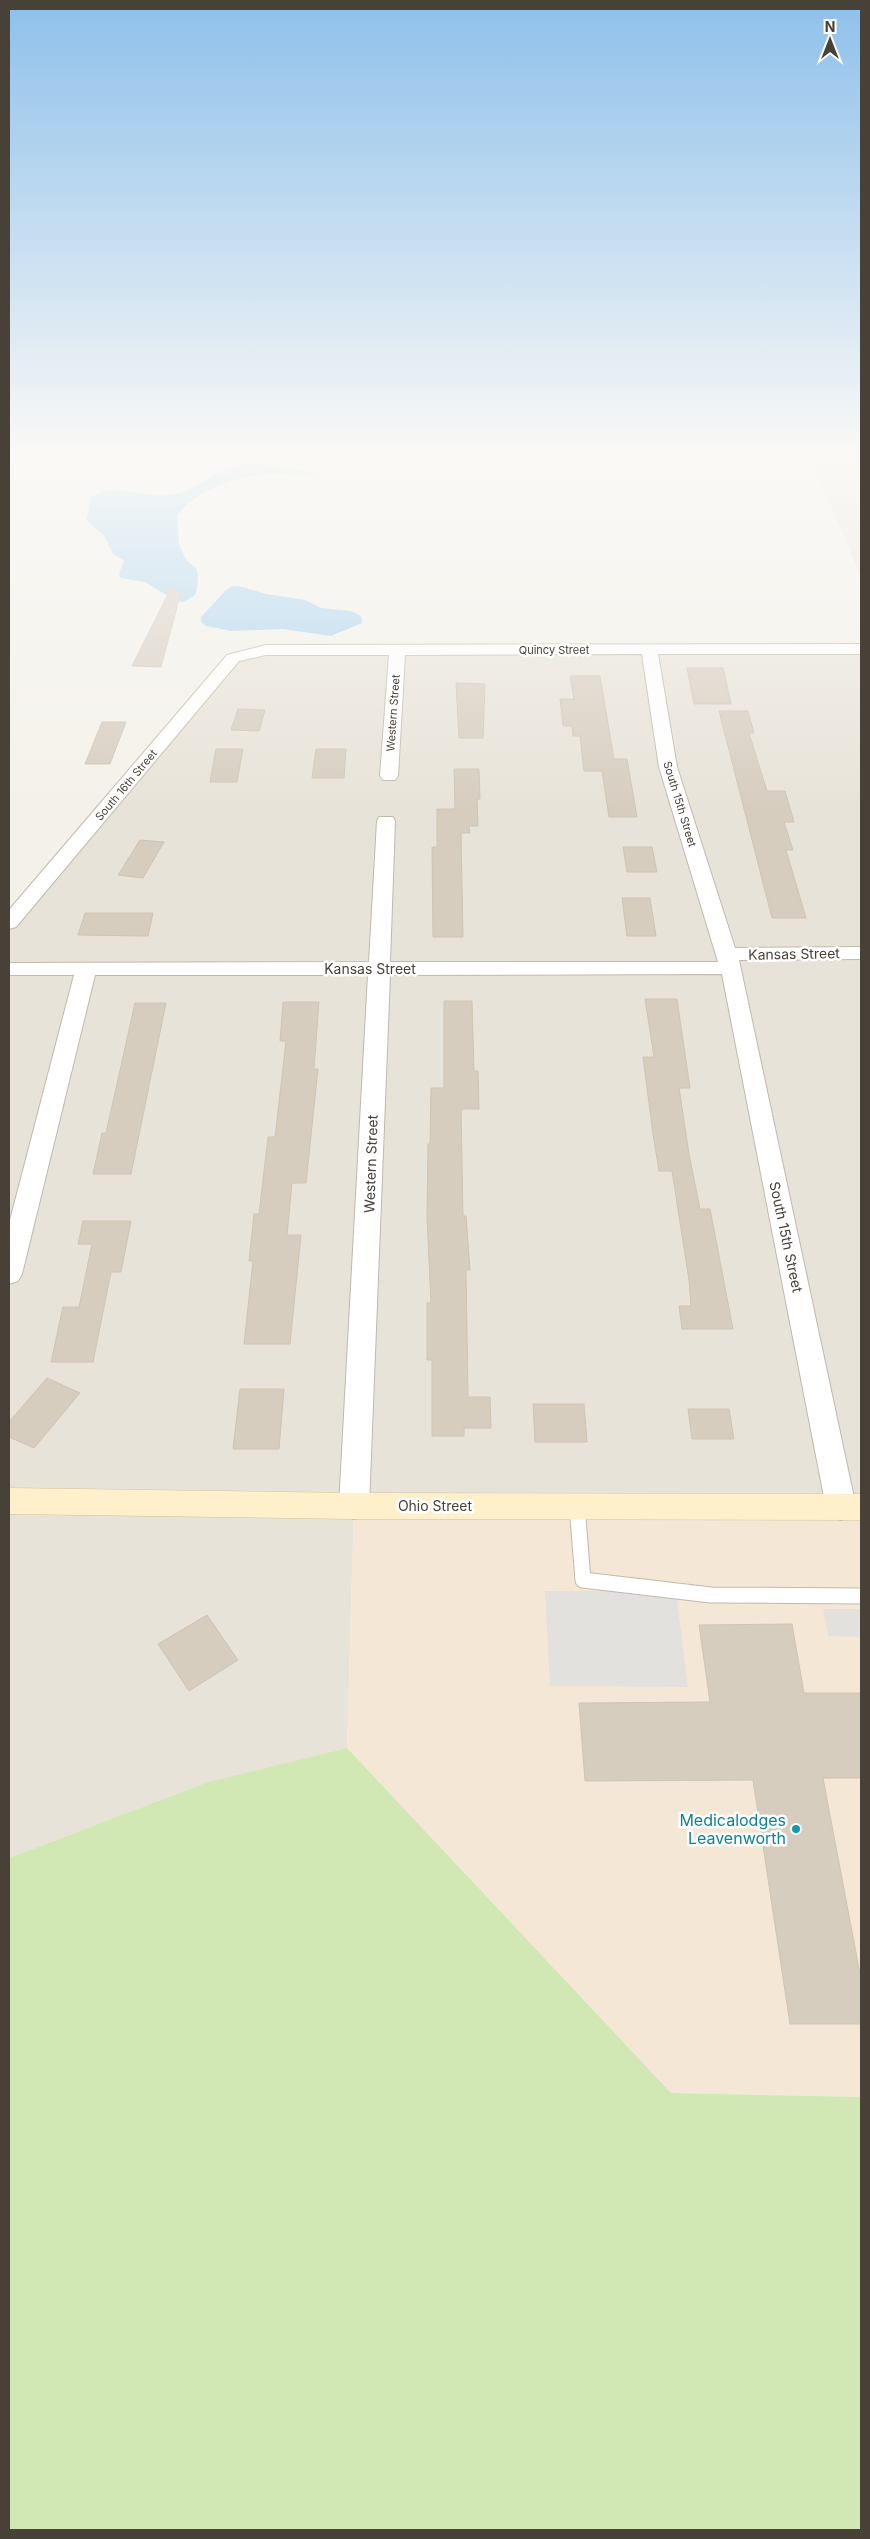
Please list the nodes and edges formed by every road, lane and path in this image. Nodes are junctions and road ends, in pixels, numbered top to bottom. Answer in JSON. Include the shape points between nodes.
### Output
{"nodes":[{"id":1,"x":861,"y":649,"type":"edge"},
{"id":2,"x":397,"y":650,"type":"junction"},
{"id":3,"x":649,"y":650,"type":"junction"},
{"id":4,"x":247,"y":653,"type":"joint"},
{"id":5,"x":389,"y":776,"type":"dead end"},
{"id":6,"x":386,"y":821,"type":"dead end"},
{"id":7,"x":9,"y":923,"type":"edge"},
{"id":8,"x":861,"y":953,"type":"edge"},
{"id":9,"x":729,"y":961,"type":"junction"},
{"id":10,"x":9,"y":969,"type":"edge"},
{"id":11,"x":86,"y":969,"type":"junction"},
{"id":12,"x":378,"y":969,"type":"junction"},
{"id":13,"x":9,"y":1274,"type":"edge"},
{"id":14,"x":9,"y":1501,"type":"edge"},
{"id":15,"x":354,"y":1506,"type":"junction"},
{"id":16,"x":577,"y":1506,"type":"junction"},
{"id":17,"x":851,"y":1507,"type":"edge"},
{"id":18,"x":861,"y":1596,"type":"edge"}],
"edges":[{"from":1,"to":3,"type":"street","name":"Quincy Street"},
{"from":2,"to":3,"type":"street","name":"Quincy Street"},
{"from":2,"to":4,"type":"street","name":"Quincy Street","via":[[266,650]]},
{"from":2,"to":5,"type":"street","name":"Western Street"},
{"from":3,"to":9,"type":"street","name":"South 15th Street","via":[[668,767]]},
{"from":4,"to":7,"type":"street","name":"South 16th Street","via":[[233,658]]},
{"from":6,"to":12,"type":"street","name":"Western Street"},
{"from":8,"to":9,"type":"street","name":"Kansas Street"},
{"from":9,"to":12,"type":"street","name":"Kansas Street"},
{"from":9,"to":17,"type":"street","name":"South 15th Street"},
{"from":10,"to":11,"type":"street","name":"Kansas Street"},
{"from":11,"to":12,"type":"street","name":"Kansas Street"},
{"from":11,"to":13,"type":"street"},
{"from":12,"to":15,"type":"street","name":"Western Street","via":[[371,1182]]},
{"from":14,"to":15,"type":"street","name":"Ohio Street"},
{"from":15,"to":16,"type":"street","name":"Ohio Street"},
{"from":16,"to":17,"type":"street","name":"Ohio Street"},
{"from":16,"to":18,"type":"lane","via":[[583,1580],[711,1594]]}]}
